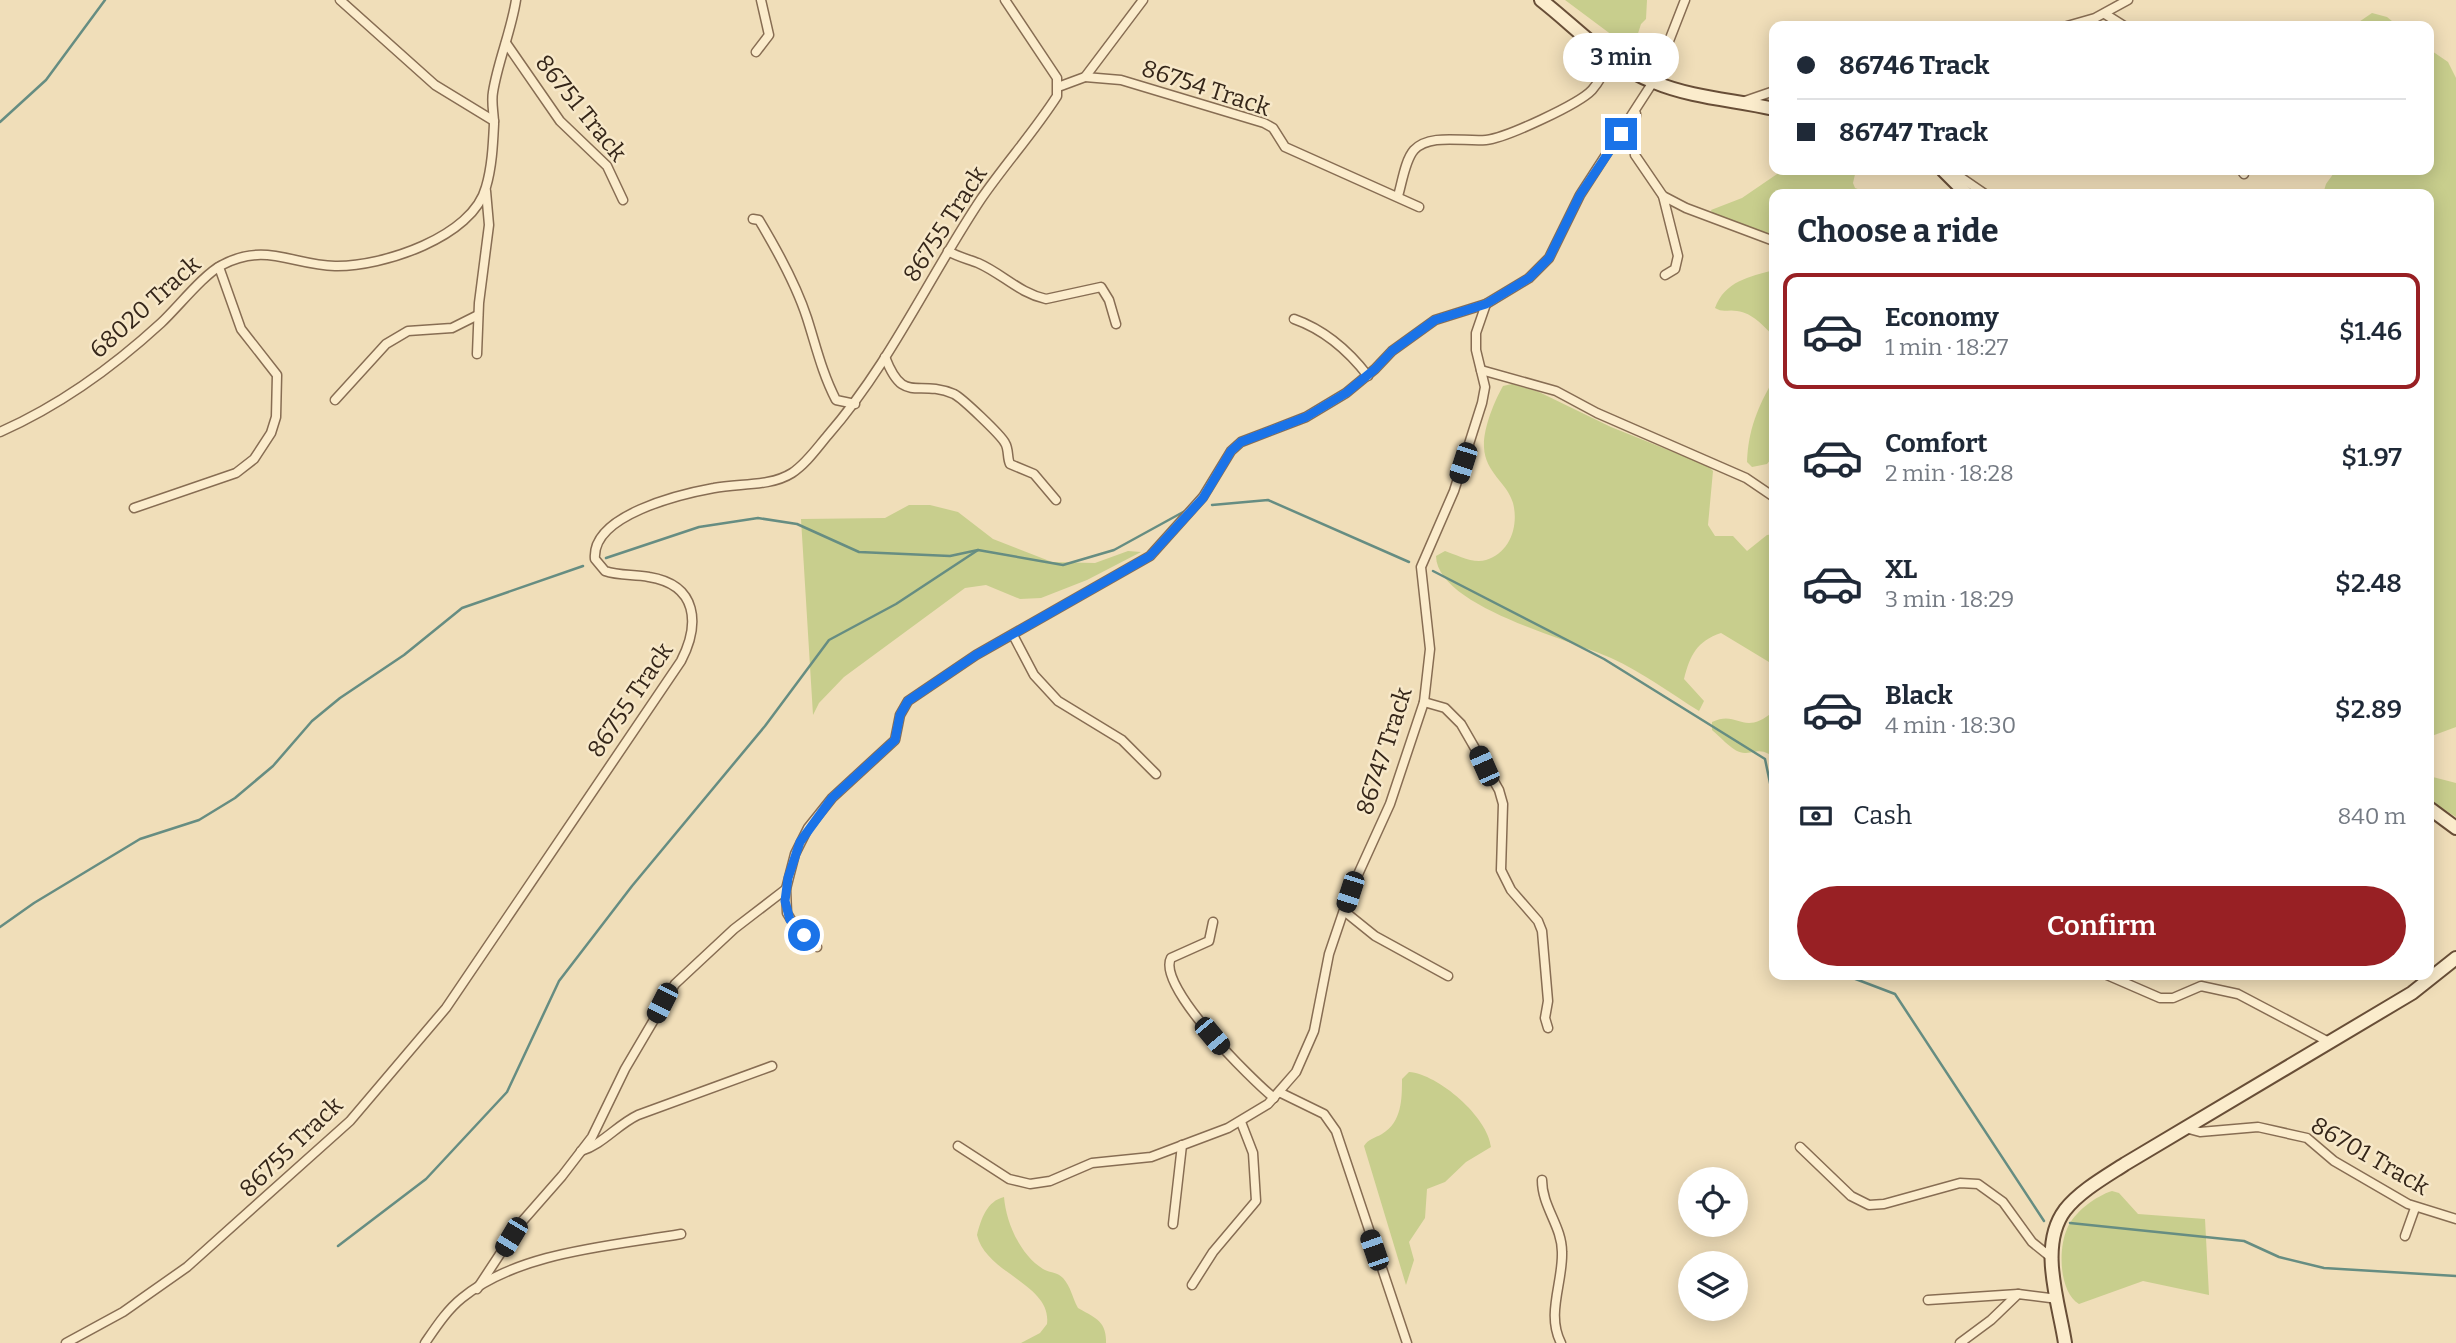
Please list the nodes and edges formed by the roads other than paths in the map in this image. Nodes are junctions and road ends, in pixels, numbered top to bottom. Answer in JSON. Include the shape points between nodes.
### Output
{"nodes":[{"id":1,"x":340,"y":0,"type":"edge"},
{"id":2,"x":516,"y":0,"type":"edge"},
{"id":3,"x":761,"y":0,"type":"edge"},
{"id":4,"x":1006,"y":0,"type":"edge"},
{"id":5,"x":1143,"y":0,"type":"edge"},
{"id":6,"x":1541,"y":0,"type":"edge"},
{"id":7,"x":1685,"y":0,"type":"edge"},
{"id":8,"x":2128,"y":0,"type":"edge"},
{"id":9,"x":2105,"y":14,"type":"junction"},
{"id":10,"x":2083,"y":21,"type":"edge"},
{"id":11,"x":2116,"y":21,"type":"edge"},
{"id":12,"x":506,"y":43,"type":"junction"},
{"id":13,"x":756,"y":52,"type":"dead end"},
{"id":14,"x":1611,"y":57,"type":"junction"},
{"id":15,"x":1084,"y":77,"type":"junction"},
{"id":16,"x":1653,"y":82,"type":"junction"},
{"id":17,"x":1058,"y":87,"type":"junction"},
{"id":18,"x":1769,"y":93,"type":"edge"},
{"id":19,"x":1739,"y":103,"type":"junction"},
{"id":20,"x":1769,"y":109,"type":"edge"},
{"id":21,"x":1636,"y":111,"type":"junction"},
{"id":22,"x":494,"y":121,"type":"junction"},
{"id":23,"x":1948,"y":175,"type":"edge"},
{"id":24,"x":1957,"y":175,"type":"edge"},
{"id":25,"x":1962,"y":189,"type":"edge"},
{"id":26,"x":1978,"y":189,"type":"edge"},
{"id":27,"x":486,"y":191,"type":"junction"},
{"id":28,"x":1398,"y":196,"type":"junction"},
{"id":29,"x":1663,"y":196,"type":"junction"},
{"id":30,"x":623,"y":200,"type":"dead end"},
{"id":31,"x":1419,"y":207,"type":"dead end"},
{"id":32,"x":753,"y":219,"type":"dead end"},
{"id":33,"x":1769,"y":239,"type":"edge"},
{"id":34,"x":948,"y":251,"type":"junction"},
{"id":35,"x":219,"y":267,"type":"junction"},
{"id":36,"x":1665,"y":275,"type":"dead end"},
{"id":37,"x":1486,"y":304,"type":"junction"},
{"id":38,"x":478,"y":315,"type":"junction"},
{"id":39,"x":1294,"y":319,"type":"dead end"},
{"id":40,"x":1116,"y":324,"type":"dead end"},
{"id":41,"x":477,"y":355,"type":"dead end"},
{"id":42,"x":885,"y":357,"type":"junction"},
{"id":43,"x":1481,"y":370,"type":"junction"},
{"id":44,"x":1368,"y":376,"type":"junction"},
{"id":45,"x":335,"y":400,"type":"dead end"},
{"id":46,"x":855,"y":404,"type":"junction"},
{"id":47,"x":0,"y":432,"type":"edge"},
{"id":48,"x":1769,"y":494,"type":"edge"},
{"id":49,"x":1056,"y":500,"type":"dead end"},
{"id":50,"x":134,"y":508,"type":"dead end"},
{"id":51,"x":1013,"y":635,"type":"junction"},
{"id":52,"x":1424,"y":702,"type":"junction"},
{"id":53,"x":1156,"y":774,"type":"dead end"},
{"id":54,"x":2434,"y":812,"type":"edge"},
{"id":55,"x":2456,"y":828,"type":"edge"},
{"id":56,"x":786,"y":889,"type":"junction"},
{"id":57,"x":1344,"y":911,"type":"junction"},
{"id":58,"x":1213,"y":922,"type":"dead end"},
{"id":59,"x":817,"y":947,"type":"dead end"},
{"id":60,"x":2456,"y":958,"type":"edge"},
{"id":61,"x":1448,"y":976,"type":"dead end"},
{"id":62,"x":2434,"y":976,"type":"edge"},
{"id":63,"x":2118,"y":980,"type":"edge"},
{"id":64,"x":2428,"y":980,"type":"edge"},
{"id":65,"x":1548,"y":1028,"type":"dead end"},
{"id":66,"x":2329,"y":1042,"type":"junction"},
{"id":67,"x":772,"y":1066,"type":"dead end"},
{"id":68,"x":1278,"y":1095,"type":"junction"},
{"id":69,"x":1241,"y":1122,"type":"junction"},
{"id":70,"x":2182,"y":1128,"type":"junction"},
{"id":71,"x":1182,"y":1145,"type":"junction"},
{"id":72,"x":958,"y":1146,"type":"dead end"},
{"id":73,"x":1800,"y":1147,"type":"dead end"},
{"id":74,"x":581,"y":1152,"type":"junction"},
{"id":75,"x":1542,"y":1180,"type":"dead end"},
{"id":76,"x":2415,"y":1208,"type":"junction"},
{"id":77,"x":2456,"y":1219,"type":"edge"},
{"id":78,"x":1173,"y":1224,"type":"dead end"},
{"id":79,"x":681,"y":1234,"type":"dead end"},
{"id":80,"x":2405,"y":1236,"type":"dead end"},
{"id":81,"x":2053,"y":1259,"type":"junction"},
{"id":82,"x":1192,"y":1284,"type":"dead end"},
{"id":83,"x":477,"y":1289,"type":"junction"},
{"id":84,"x":2018,"y":1294,"type":"junction"},
{"id":85,"x":2058,"y":1299,"type":"junction"},
{"id":86,"x":1928,"y":1300,"type":"dead end"},
{"id":87,"x":66,"y":1343,"type":"edge"},
{"id":88,"x":425,"y":1343,"type":"edge"},
{"id":89,"x":1407,"y":1343,"type":"edge"},
{"id":90,"x":1561,"y":1343,"type":"edge"},
{"id":91,"x":1960,"y":1343,"type":"edge"},
{"id":92,"x":2065,"y":1343,"type":"edge"}],
"edges":[{"from":1,"to":22,"type":"street","via":[[435,85]]},
{"from":2,"to":12,"type":"street"},
{"from":3,"to":13,"type":"street","via":[[769,35]]},
{"from":4,"to":17,"type":"street","via":[[1045,56]]},
{"from":5,"to":15,"type":"street"},
{"from":6,"to":14,"type":"street"},
{"from":7,"to":16,"type":"street"},
{"from":8,"to":9,"type":"street"},
{"from":9,"to":10,"type":"street"},
{"from":9,"to":11,"type":"street"},
{"from":12,"to":22,"type":"street","via":[[492,99]]},
{"from":12,"to":30,"type":"street","name":"86751 Track","via":[[561,121],[607,166]]},
{"from":14,"to":16,"type":"street"},
{"from":14,"to":28,"type":"street","via":[[1600,80],[1581,100],[1514,131],[1490,139],[1422,144],[1412,152]]},
{"from":15,"to":17,"type":"street"},
{"from":15,"to":28,"type":"street","name":"86754 Track","via":[[1121,80],[1265,123],[1285,147]]},
{"from":16,"to":19,"type":"street"},
{"from":16,"to":21,"type":"street"},
{"from":17,"to":34,"type":"street","name":"86755 Track","via":[[1043,118],[987,190]]},
{"from":18,"to":19,"type":"street"},
{"from":19,"to":20,"type":"street"},
{"from":21,"to":29,"type":"street","via":[[1635,155]]},
{"from":21,"to":37,"type":"street","via":[[1580,195],[1549,258],[1529,278]]},
{"from":22,"to":27,"type":"street"},
{"from":23,"to":25,"type":"street"},
{"from":24,"to":26,"type":"street"},
{"from":27,"to":35,"type":"street","name":"68020 Track","via":[[459,223],[419,249],[379,263],[317,265],[257,254]]},
{"from":27,"to":38,"type":"street","via":[[489,225]]},
{"from":28,"to":31,"type":"street","name":"86754 Track"},
{"from":29,"to":33,"type":"street"},
{"from":29,"to":36,"type":"street","via":[[1678,256],[1675,270]]},
{"from":32,"to":46,"type":"street","via":[[759,220],[775,247],[836,400]]},
{"from":34,"to":40,"type":"street","via":[[977,262],[1029,295],[1046,299],[1101,287]]},
{"from":34,"to":42,"type":"street","name":"86755 Track"},
{"from":35,"to":47,"type":"street","name":"68020 Track","via":[[94,380]]},
{"from":35,"to":50,"type":"street","via":[[241,329],[277,375],[271,433],[254,459],[236,473]]},
{"from":37,"to":43,"type":"street","name":"86747 Track","via":[[1476,333]]},
{"from":37,"to":44,"type":"street","via":[[1435,320],[1392,351]]},
{"from":38,"to":41,"type":"street"},
{"from":38,"to":45,"type":"street","via":[[452,328],[408,331],[386,344]]},
{"from":39,"to":44,"type":"street","via":[[1347,349]]},
{"from":42,"to":46,"type":"street","name":"86755 Track"},
{"from":42,"to":49,"type":"street","via":[[897,383],[945,391],[965,400],[1007,445],[1010,464],[1034,474]]},
{"from":43,"to":48,"type":"street","via":[[1556,391],[1746,478]]},
{"from":43,"to":52,"type":"street","name":"86747 Track","via":[[1482,403],[1454,491],[1421,567],[1430,649]]},
{"from":44,"to":51,"type":"street","via":[[1306,417],[1241,442],[1203,498],[1163,545]]},
{"from":46,"to":87,"type":"street","name":"86755 Track","via":[[791,474],[661,502],[625,517],[602,534],[594,550],[599,567],[663,580],[687,597],[693,625],[681,662],[446,1008],[350,1121],[187,1267],[122,1312]]},
{"from":51,"to":53,"type":"street","via":[[1034,675],[1068,709],[1112,733]]},
{"from":51,"to":56,"type":"street","via":[[908,701],[890,746],[848,782],[808,828],[794,854]]},
{"from":52,"to":57,"type":"street","name":"86747 Track","via":[[1390,804]]},
{"from":52,"to":65,"type":"street","via":[[1452,713],[1502,797],[1501,870],[1542,931]]},
{"from":54,"to":55,"type":"street"},
{"from":56,"to":59,"type":"street","via":[[790,920]]},
{"from":56,"to":74,"type":"street","via":[[674,984]]},
{"from":57,"to":61,"type":"street","via":[[1375,936]]},
{"from":57,"to":68,"type":"street","name":"86747 Track","via":[[1329,954],[1314,1031],[1296,1072]]},
{"from":58,"to":68,"type":"street","via":[[1209,941],[1176,955],[1169,961],[1170,971],[1202,1025],[1238,1066]]},
{"from":60,"to":62,"type":"street"},
{"from":63,"to":66,"type":"street","via":[[2160,998],[2174,998],[2201,986],[2238,994]]},
{"from":64,"to":66,"type":"street"},
{"from":66,"to":70,"type":"street"},
{"from":67,"to":74,"type":"street","via":[[638,1115]]},
{"from":68,"to":69,"type":"street","name":"86747 Track"},
{"from":68,"to":89,"type":"street","via":[[1324,1114],[1336,1131]]},
{"from":69,"to":71,"type":"street","name":"86747 Track"},
{"from":69,"to":82,"type":"street","via":[[1253,1153],[1256,1200]]},
{"from":70,"to":76,"type":"street","name":"86701 Track","via":[[2200,1132],[2258,1127],[2306,1138],[2334,1161]]},
{"from":70,"to":81,"type":"street","via":[[2084,1192],[2066,1209],[2051,1245]]},
{"from":71,"to":72,"type":"street","name":"86747 Track","via":[[1139,1160],[1092,1163],[1060,1178],[1030,1184],[991,1170]]},
{"from":71,"to":78,"type":"street"},
{"from":73,"to":81,"type":"street","via":[[1851,1196],[1869,1205],[1960,1183],[1978,1184],[2003,1202],[2032,1242]]},
{"from":74,"to":83,"type":"street","via":[[519,1225]]},
{"from":75,"to":90,"type":"street","via":[[1546,1208],[1562,1242],[1554,1314]]},
{"from":76,"to":77,"type":"street","name":"86701 Track"},
{"from":76,"to":80,"type":"street"},
{"from":79,"to":83,"type":"street","via":[[545,1256]]},
{"from":81,"to":85,"type":"street"},
{"from":83,"to":88,"type":"street","via":[[450,1309]]},
{"from":84,"to":85,"type":"street"},
{"from":84,"to":86,"type":"street"},
{"from":84,"to":91,"type":"street"},
{"from":85,"to":92,"type":"street"}]}
